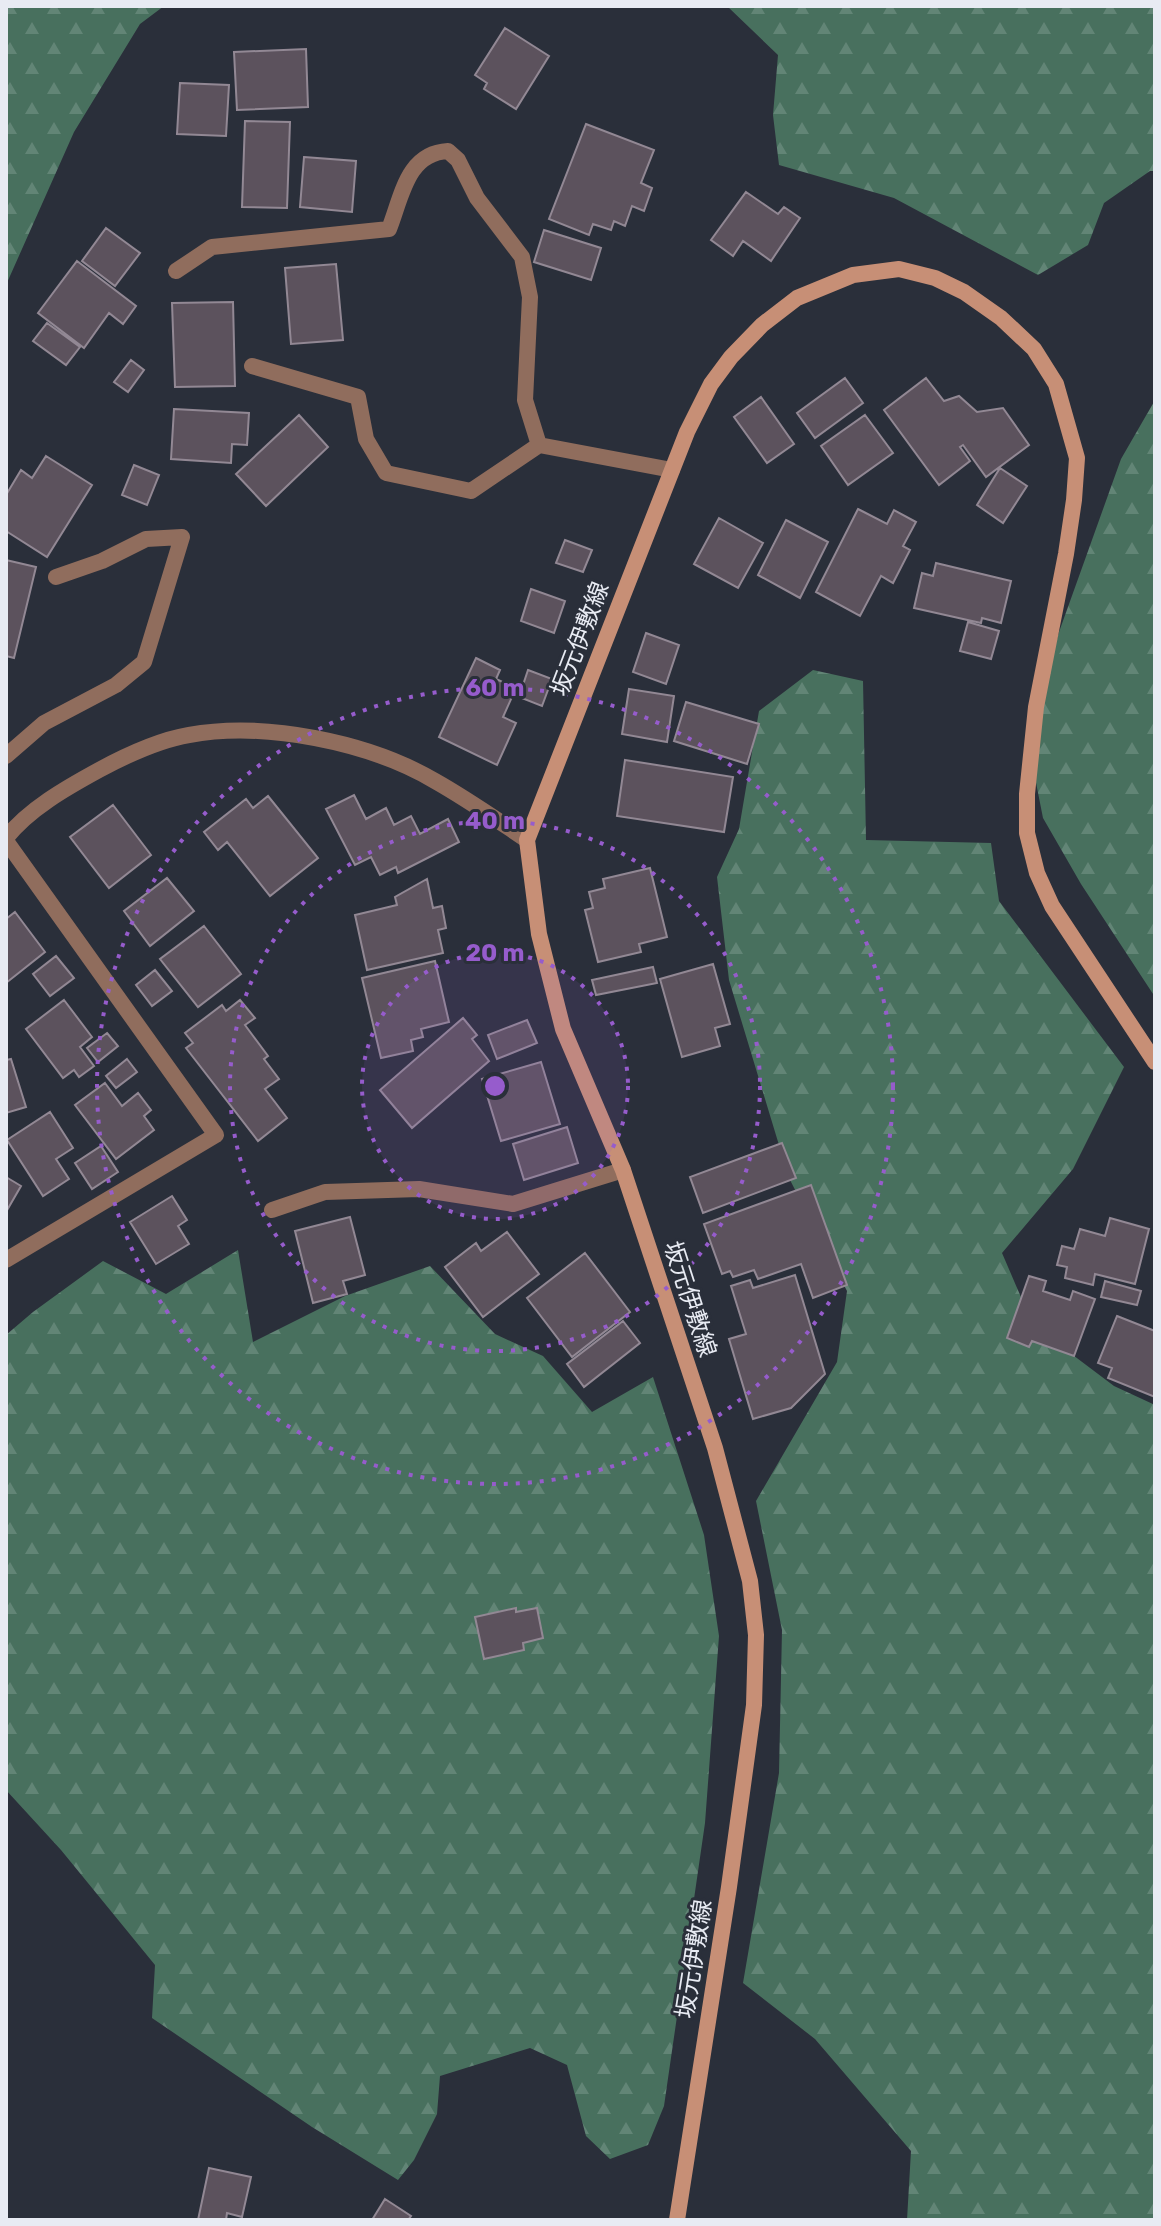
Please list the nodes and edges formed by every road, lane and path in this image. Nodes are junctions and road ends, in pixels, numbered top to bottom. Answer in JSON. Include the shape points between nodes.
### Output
{"nodes":[{"id":1,"x":176,"y":271,"type":"dead end"},
{"id":2,"x":252,"y":366,"type":"dead end"},
{"id":3,"x":539,"y":445,"type":"junction"},
{"id":4,"x":672,"y":470,"type":"junction"},
{"id":5,"x":56,"y":577,"type":"dead end"},
{"id":6,"x":6,"y":756,"type":"edge"},
{"id":7,"x":6,"y":840,"type":"edge"},
{"id":8,"x":527,"y":840,"type":"junction"},
{"id":9,"x":1155,"y":1062,"type":"edge"},
{"id":10,"x":623,"y":1170,"type":"junction"},
{"id":11,"x":272,"y":1210,"type":"dead end"},
{"id":12,"x":6,"y":1260,"type":"edge"},
{"id":13,"x":677,"y":2220,"type":"edge"}],
"edges":[{"from":1,"to":3,"type":"street","via":[[212,247],[389,229],[414,164],[448,151],[522,257],[530,297],[525,400]]},
{"from":2,"to":3,"type":"street","via":[[358,397],[366,439],[386,473],[471,491]]},
{"from":3,"to":4,"type":"street"},
{"from":4,"to":8,"type":"main road","name":"坂元伊敷線"},
{"from":4,"to":9,"type":"main road","name":"坂元伊敷線","via":[[711,384],[731,357],[797,298],[853,275],[899,269],[935,278],[1001,318],[1034,349],[1056,384],[1077,458],[1066,554],[1036,707],[1027,833],[1052,906]]},
{"from":5,"to":6,"type":"street","via":[[146,539],[182,537],[144,662],[116,685],[44,723]]},
{"from":7,"to":8,"type":"street","via":[[51,799],[120,759],[186,735],[241,730],[309,736],[388,759],[434,779]]},
{"from":7,"to":12,"type":"street","via":[[216,1135]]},
{"from":8,"to":10,"type":"main road","name":"坂元伊敷線","via":[[539,934],[563,1029]]},
{"from":10,"to":11,"type":"street","via":[[513,1204],[419,1189],[325,1192]]},
{"from":10,"to":13,"type":"main road","name":"坂元伊敷線","via":[[723,1476],[750,1581],[756,1635],[754,1705]]}]}
